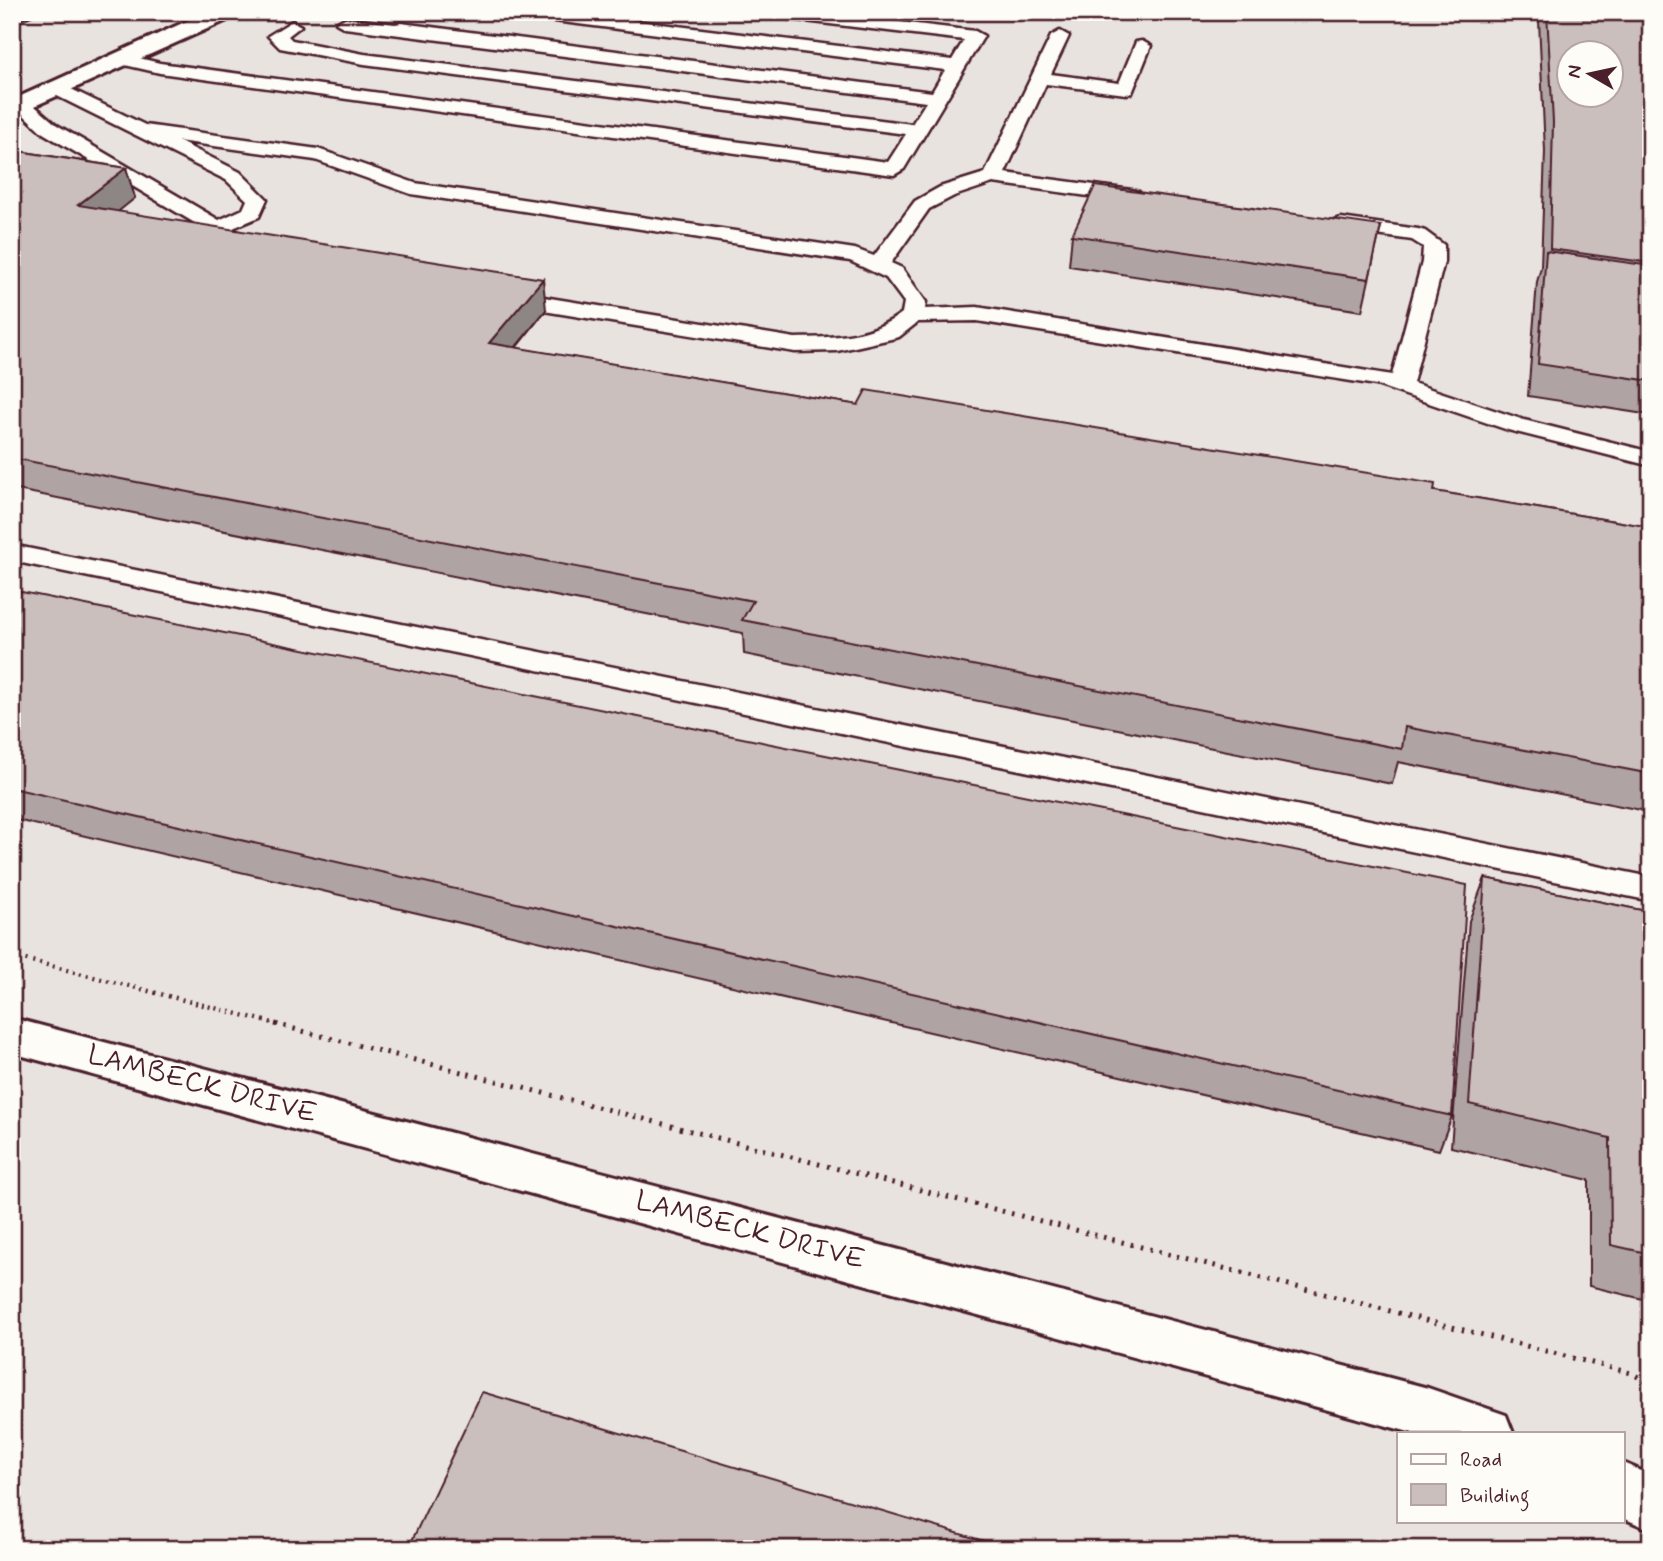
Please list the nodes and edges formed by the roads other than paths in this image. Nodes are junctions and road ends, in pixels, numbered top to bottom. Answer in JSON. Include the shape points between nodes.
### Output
{"nodes":[{"id":1,"x":226,"y":12,"type":"edge"},
{"id":2,"x":362,"y":12,"type":"edge"},
{"id":3,"x":522,"y":12,"type":"edge"},
{"id":4,"x":771,"y":12,"type":"edge"},
{"id":5,"x":297,"y":22,"type":"dead end"},
{"id":6,"x":407,"y":22,"type":"edge"},
{"id":7,"x":345,"y":23,"type":"dead end"},
{"id":8,"x":1060,"y":36,"type":"dead end"},
{"id":9,"x":1142,"y":46,"type":"dead end"},
{"id":10,"x":370,"y":54,"type":"junction"},
{"id":11,"x":122,"y":60,"type":"junction"},
{"id":12,"x":957,"y":66,"type":"junction"},
{"id":13,"x":1040,"y":78,"type":"junction"},
{"id":14,"x":57,"y":89,"type":"junction"},
{"id":15,"x":326,"y":90,"type":"junction"},
{"id":16,"x":937,"y":98,"type":"junction"},
{"id":17,"x":17,"y":107,"type":"edge"},
{"id":18,"x":917,"y":130,"type":"junction"},
{"id":19,"x":145,"y":131,"type":"junction"},
{"id":20,"x":993,"y":177,"type":"junction"},
{"id":21,"x":1157,"y":200,"type":"edge"},
{"id":22,"x":1321,"y":222,"type":"edge"},
{"id":23,"x":217,"y":228,"type":"junction"},
{"id":24,"x":265,"y":253,"type":"edge"},
{"id":25,"x":878,"y":265,"type":"junction"},
{"id":26,"x":494,"y":296,"type":"edge"},
{"id":27,"x":913,"y":316,"type":"junction"},
{"id":28,"x":1401,"y":386,"type":"junction"},
{"id":29,"x":1651,"y":459,"type":"edge"},
{"id":30,"x":12,"y":553,"type":"edge"},
{"id":31,"x":1651,"y":889,"type":"edge"},
{"id":32,"x":12,"y":1035,"type":"edge"},
{"id":33,"x":1484,"y":1432,"type":"edge"},
{"id":34,"x":1624,"y":1490,"type":"edge"},
{"id":35,"x":1651,"y":1504,"type":"edge"}],
"edges":[{"from":1,"to":11,"type":"street"},
{"from":2,"to":6,"type":"lane"},
{"from":3,"to":12,"type":"lane"},
{"from":4,"to":12,"type":"lane","via":[[975,36]]},
{"from":5,"to":10,"type":"lane","via":[[277,36],[286,44]]},
{"from":6,"to":7,"type":"lane"},
{"from":6,"to":10,"type":"lane"},
{"from":6,"to":16,"type":"lane"},
{"from":8,"to":13,"type":"lane"},
{"from":9,"to":13,"type":"lane","via":[[1126,89]]},
{"from":10,"to":15,"type":"lane"},
{"from":10,"to":18,"type":"lane"},
{"from":11,"to":14,"type":"street"},
{"from":11,"to":15,"type":"lane"},
{"from":12,"to":16,"type":"lane"},
{"from":13,"to":20,"type":"lane"},
{"from":14,"to":17,"type":"street"},
{"from":14,"to":19,"type":"lane"},
{"from":15,"to":18,"type":"lane","via":[[894,169]]},
{"from":16,"to":18,"type":"lane"},
{"from":17,"to":23,"type":"lane"},
{"from":19,"to":23,"type":"lane","via":[[233,176],[257,199],[252,213]]},
{"from":19,"to":25,"type":"lane","via":[[318,155],[411,188],[805,245],[855,255]]},
{"from":20,"to":21,"type":"lane"},
{"from":20,"to":25,"type":"lane","via":[[922,205]]},
{"from":22,"to":28,"type":"lane","via":[[1418,235],[1434,245]]},
{"from":23,"to":24,"type":"lane"},
{"from":25,"to":27,"type":"lane","via":[[894,273],[915,302]]},
{"from":26,"to":27,"type":"lane","via":[[795,345],[837,344],[891,331]]},
{"from":27,"to":28,"type":"lane","via":[[977,314]]},
{"from":28,"to":29,"type":"lane","via":[[1516,425]]},
{"from":30,"to":31,"type":"lane"},
{"from":32,"to":33,"type":"street","name":"LAMBECK DRIVE","via":[[1300,1377]]},
{"from":34,"to":35,"type":"street"}]}
